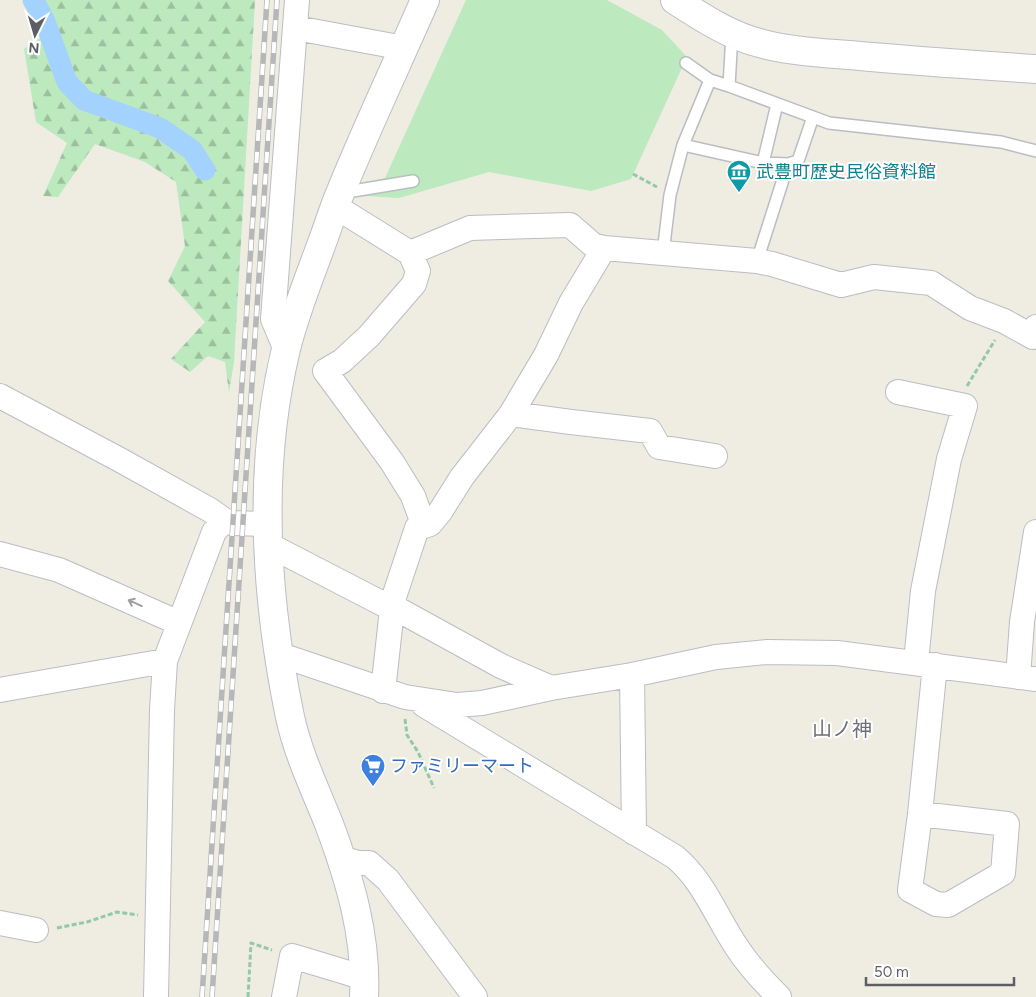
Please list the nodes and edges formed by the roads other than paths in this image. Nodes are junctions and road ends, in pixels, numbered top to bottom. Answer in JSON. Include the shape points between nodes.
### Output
{"nodes":[{"id":1,"x":297,"y":0,"type":"edge"},
{"id":2,"x":425,"y":0,"type":"edge"},
{"id":3,"x":675,"y":0,"type":"edge"},
{"id":4,"x":296,"y":28,"type":"junction"},
{"id":5,"x":732,"y":34,"type":"junction"},
{"id":6,"x":404,"y":48,"type":"junction"},
{"id":7,"x":686,"y":63,"type":"dead end"},
{"id":8,"x":1036,"y":69,"type":"edge"},
{"id":9,"x":710,"y":80,"type":"junction"},
{"id":10,"x":729,"y":86,"type":"junction"},
{"id":11,"x":777,"y":104,"type":"junction"},
{"id":12,"x":813,"y":118,"type":"junction"},
{"id":13,"x":683,"y":145,"type":"junction"},
{"id":14,"x":1036,"y":151,"type":"edge"},
{"id":15,"x":763,"y":163,"type":"junction"},
{"id":16,"x":788,"y":164,"type":"junction"},
{"id":17,"x":413,"y":181,"type":"dead end"},
{"id":18,"x":338,"y":200,"type":"junction"},
{"id":19,"x":604,"y":248,"type":"junction"},
{"id":20,"x":410,"y":253,"type":"junction"},
{"id":21,"x":663,"y":253,"type":"junction"},
{"id":22,"x":757,"y":261,"type":"junction"},
{"id":23,"x":1036,"y":327,"type":"edge"},
{"id":24,"x":286,"y":350,"type":"junction"},
{"id":25,"x":898,"y":392,"type":"dead end"},
{"id":26,"x":0,"y":396,"type":"edge"},
{"id":27,"x":510,"y":414,"type":"junction"},
{"id":28,"x":714,"y":456,"type":"dead end"},
{"id":29,"x":224,"y":520,"type":"junction"},
{"id":30,"x":424,"y":526,"type":"junction"},
{"id":31,"x":1036,"y":532,"type":"edge"},
{"id":32,"x":268,"y":535,"type":"junction"},
{"id":33,"x":0,"y":554,"type":"edge"},
{"id":34,"x":393,"y":608,"type":"junction"},
{"id":35,"x":179,"y":623,"type":"junction"},
{"id":36,"x":278,"y":654,"type":"junction"},
{"id":37,"x":165,"y":661,"type":"junction"},
{"id":38,"x":925,"y":664,"type":"junction"},
{"id":39,"x":632,"y":675,"type":"junction"},
{"id":40,"x":1027,"y":678,"type":"edge"},
{"id":41,"x":551,"y":688,"type":"junction"},
{"id":42,"x":0,"y":690,"type":"edge"},
{"id":43,"x":383,"y":690,"type":"junction"},
{"id":44,"x":414,"y":700,"type":"junction"},
{"id":45,"x":920,"y":814,"type":"junction"},
{"id":46,"x":634,"y":833,"type":"junction"},
{"id":47,"x":341,"y":858,"type":"junction"},
{"id":48,"x":0,"y":923,"type":"edge"},
{"id":49,"x":36,"y":930,"type":"road end"},
{"id":50,"x":364,"y":987,"type":"edge"},
{"id":51,"x":156,"y":997,"type":"edge"},
{"id":52,"x":284,"y":997,"type":"edge"},
{"id":53,"x":475,"y":997,"type":"edge"},
{"id":54,"x":779,"y":997,"type":"edge"}],
"edges":[{"from":1,"to":4,"type":"street"},
{"from":2,"to":6,"type":"street"},
{"from":3,"to":5,"type":"street"},
{"from":4,"to":6,"type":"street"},
{"from":4,"to":24,"type":"street","via":[[273,319]]},
{"from":5,"to":8,"type":"street","via":[[799,51]]},
{"from":5,"to":10,"type":"lane"},
{"from":6,"to":18,"type":"street"},
{"from":7,"to":9,"type":"lane"},
{"from":9,"to":10,"type":"lane"},
{"from":9,"to":13,"type":"lane"},
{"from":10,"to":11,"type":"lane"},
{"from":11,"to":12,"type":"lane"},
{"from":11,"to":15,"type":"lane"},
{"from":12,"to":14,"type":"lane","via":[[829,124],[1001,142]]},
{"from":12,"to":16,"type":"lane","via":[[798,161]]},
{"from":13,"to":15,"type":"lane"},
{"from":13,"to":21,"type":"lane","via":[[670,195]]},
{"from":15,"to":16,"type":"lane"},
{"from":16,"to":22,"type":"lane"},
{"from":17,"to":18,"type":"lane"},
{"from":18,"to":20,"type":"street"},
{"from":18,"to":24,"type":"street","via":[[297,310]]},
{"from":19,"to":20,"type":"street","via":[[593,245],[570,225],[470,228]]},
{"from":19,"to":21,"type":"street"},
{"from":19,"to":27,"type":"street"},
{"from":20,"to":30,"type":"street","via":[[418,272],[414,284],[369,336],[342,361],[324,371],[392,462],[413,496]]},
{"from":21,"to":22,"type":"street"},
{"from":22,"to":23,"type":"street","via":[[841,285],[874,277],[931,283],[970,308],[1034,337]]},
{"from":24,"to":32,"type":"street","via":[[271,433]]},
{"from":25,"to":38,"type":"street","via":[[965,406],[949,460],[923,591]]},
{"from":26,"to":29,"type":"street"},
{"from":27,"to":28,"type":"street","via":[[650,431],[659,447]]},
{"from":27,"to":30,"type":"street","via":[[462,476],[440,512]]},
{"from":29,"to":32,"type":"street"},
{"from":29,"to":35,"type":"street","via":[[214,532]]},
{"from":30,"to":34,"type":"street","via":[[417,528]]},
{"from":31,"to":40,"type":"street","via":[[1022,622]]},
{"from":32,"to":34,"type":"street"},
{"from":32,"to":36,"type":"street","via":[[272,617]]},
{"from":35,"to":33,"type":"street","one_way":true,"via":[[60,570]]},
{"from":34,"to":41,"type":"street","via":[[502,666]]},
{"from":34,"to":43,"type":"street"},
{"from":35,"to":37,"type":"street"},
{"from":36,"to":43,"type":"street"},
{"from":36,"to":47,"type":"street","via":[[293,730]]},
{"from":37,"to":42,"type":"street"},
{"from":37,"to":51,"type":"street"},
{"from":38,"to":39,"type":"street","via":[[837,653],[767,652],[716,657]]},
{"from":38,"to":40,"type":"street"},
{"from":38,"to":45,"type":"street"},
{"from":39,"to":41,"type":"street"},
{"from":39,"to":46,"type":"street"},
{"from":41,"to":44,"type":"street","via":[[456,705]]},
{"from":43,"to":44,"type":"street"},
{"from":44,"to":46,"type":"street"},
{"from":45,"to":45,"type":"street","via":[[1007,824],[1003,873],[948,905],[936,904],[910,890]]},
{"from":46,"to":54,"type":"street","via":[[688,868],[737,948]]},
{"from":47,"to":50,"type":"street","via":[[355,902],[362,943]]},
{"from":47,"to":53,"type":"street","via":[[369,863],[388,880]]},
{"from":48,"to":49,"type":"street"},
{"from":50,"to":52,"type":"street","via":[[292,956]]}]}
